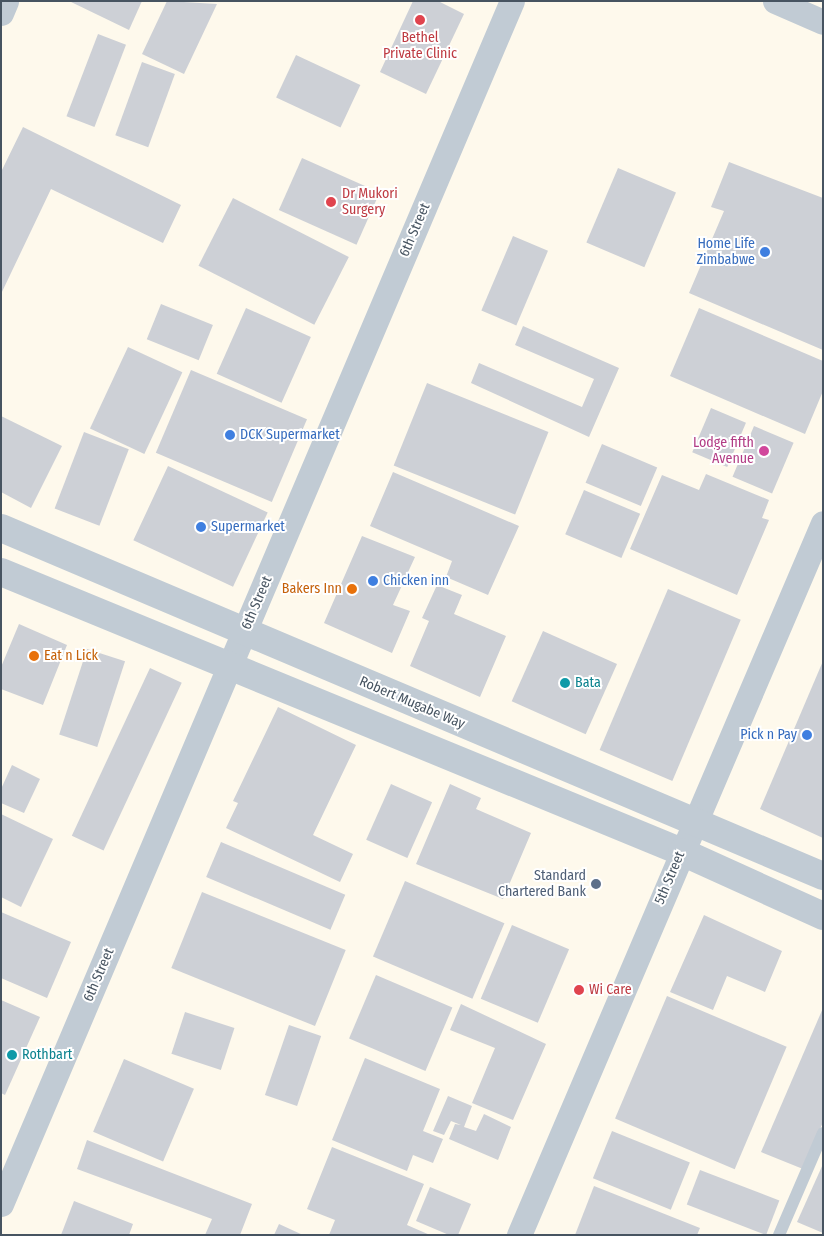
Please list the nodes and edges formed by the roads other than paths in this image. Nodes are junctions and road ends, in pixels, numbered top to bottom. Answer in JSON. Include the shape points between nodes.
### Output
{"nodes":[{"id":1,"x":6,"y":1,"type":"edge"},
{"id":2,"x":512,"y":1,"type":"edge"},
{"id":3,"x":775,"y":1,"type":"edge"},
{"id":4,"x":1,"y":14,"type":"edge"},
{"id":5,"x":823,"y":22,"type":"edge"},
{"id":6,"x":823,"y":523,"type":"edge"},
{"id":7,"x":1,"y":528,"type":"edge"},
{"id":8,"x":1,"y":572,"type":"edge"},
{"id":9,"x":245,"y":633,"type":"junction"},
{"id":10,"x":230,"y":666,"type":"junction"},
{"id":11,"x":694,"y":821,"type":"junction"},
{"id":12,"x":682,"y":852,"type":"junction"},
{"id":13,"x":823,"y":876,"type":"edge"},
{"id":14,"x":823,"y":916,"type":"edge"},
{"id":15,"x":823,"y":1133,"type":"edge"},
{"id":16,"x":1,"y":1204,"type":"edge"},
{"id":17,"x":519,"y":1235,"type":"edge"},
{"id":18,"x":779,"y":1235,"type":"edge"}],
"edges":[{"from":1,"to":4,"type":"street"},
{"from":2,"to":9,"type":"street","name":"6th Street"},
{"from":3,"to":5,"type":"street"},
{"from":6,"to":11,"type":"street","name":"5th Street"},
{"from":7,"to":9,"type":"street","name":"Robert Mugabe Way"},
{"from":8,"to":10,"type":"street"},
{"from":9,"to":10,"type":"street","name":"6th Street"},
{"from":9,"to":11,"type":"street","name":"Robert Mugabe Way"},
{"from":10,"to":12,"type":"street"},
{"from":10,"to":16,"type":"street","name":"6th Street"},
{"from":11,"to":12,"type":"street","name":"5th Street"},
{"from":11,"to":13,"type":"street","name":"Robert Mugabe Way"},
{"from":12,"to":14,"type":"street"},
{"from":12,"to":17,"type":"street","name":"5th Street"},
{"from":15,"to":18,"type":"lane"}]}
